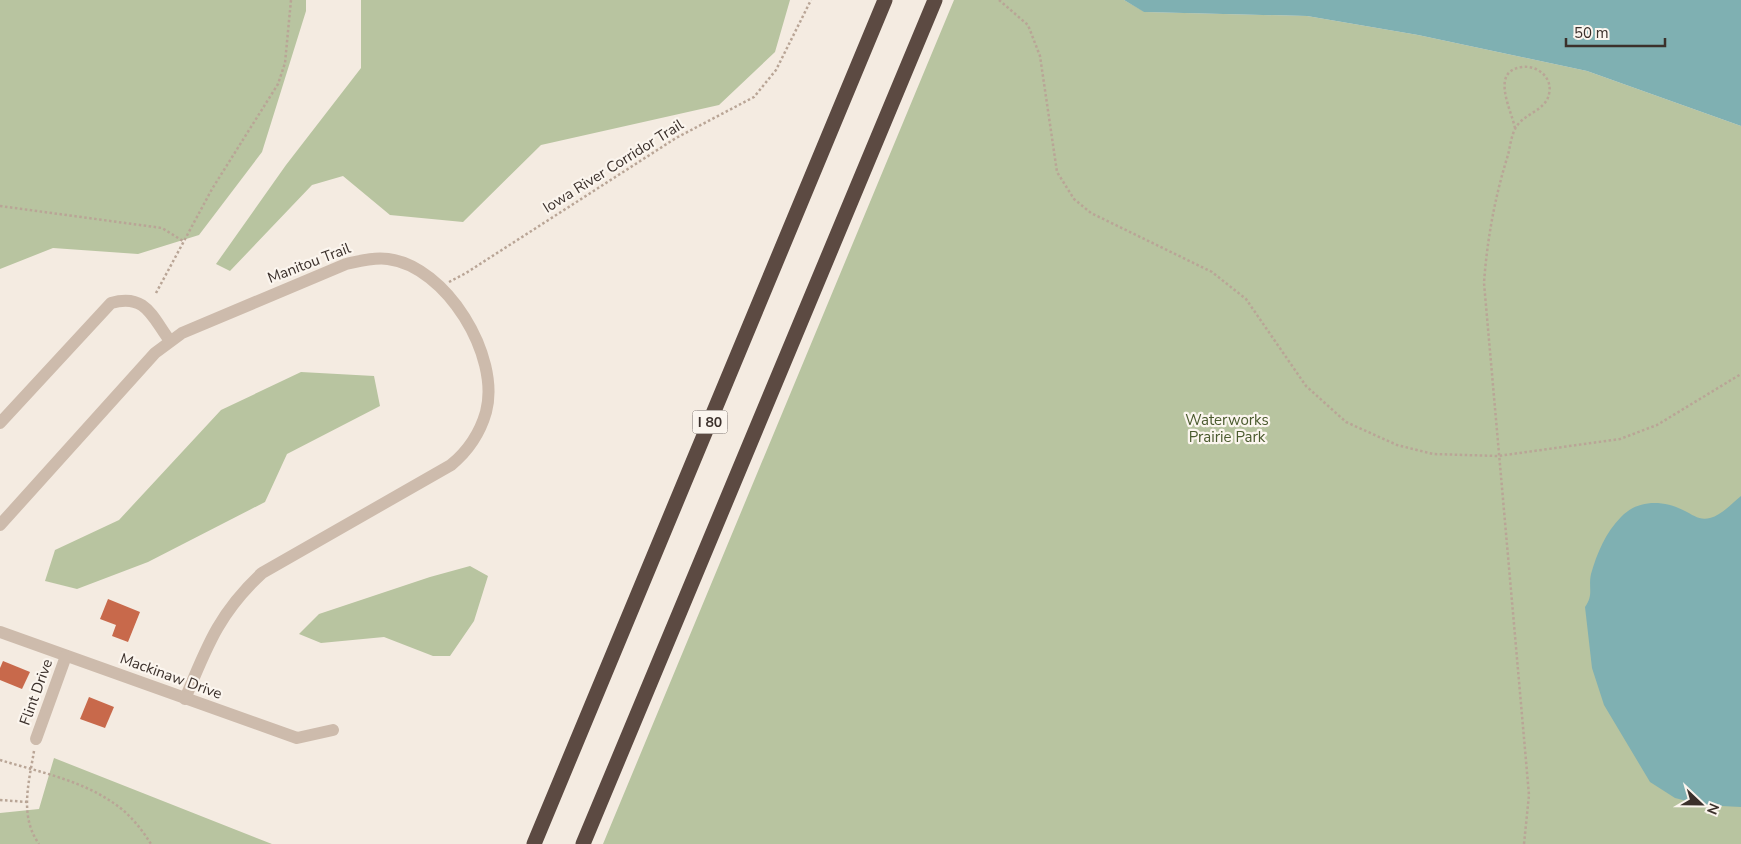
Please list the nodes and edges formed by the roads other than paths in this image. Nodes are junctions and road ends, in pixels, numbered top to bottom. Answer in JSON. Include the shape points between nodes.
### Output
{"nodes":[{"id":1,"x":886,"y":0,"type":"edge"},
{"id":2,"x":934,"y":0,"type":"edge"},
{"id":3,"x":170,"y":341,"type":"junction"},
{"id":4,"x":0,"y":423,"type":"edge"},
{"id":5,"x":0,"y":525,"type":"edge"},
{"id":6,"x":0,"y":632,"type":"edge"},
{"id":7,"x":66,"y":656,"type":"junction"},
{"id":8,"x":186,"y":699,"type":"junction"},
{"id":9,"x":333,"y":730,"type":"dead end"},
{"id":10,"x":36,"y":739,"type":"road end"},
{"id":11,"x":534,"y":844,"type":"edge"},
{"id":12,"x":583,"y":844,"type":"edge"}],
"edges":[{"from":1,"to":11,"type":"highway","number":"I 80"},
{"from":2,"to":12,"type":"highway"},
{"from":3,"to":4,"type":"street","via":[[143,305],[134,300],[111,303]]},
{"from":3,"to":5,"type":"street","name":"Manitou Trail","via":[[155,353]]},
{"from":3,"to":8,"type":"street","name":"Manitou Trail","via":[[182,333],[346,264],[388,259],[411,265],[428,275],[457,304],[484,357],[488,386],[486,411],[468,451],[452,465],[262,573],[241,592],[211,637]]},
{"from":6,"to":7,"type":"street","name":"Mackinaw Drive"},
{"from":7,"to":8,"type":"street","name":"Mackinaw Drive"},
{"from":7,"to":10,"type":"street","name":"Flint Drive"},
{"from":8,"to":9,"type":"street","name":"Mackinaw Drive","via":[[297,738]]}]}
